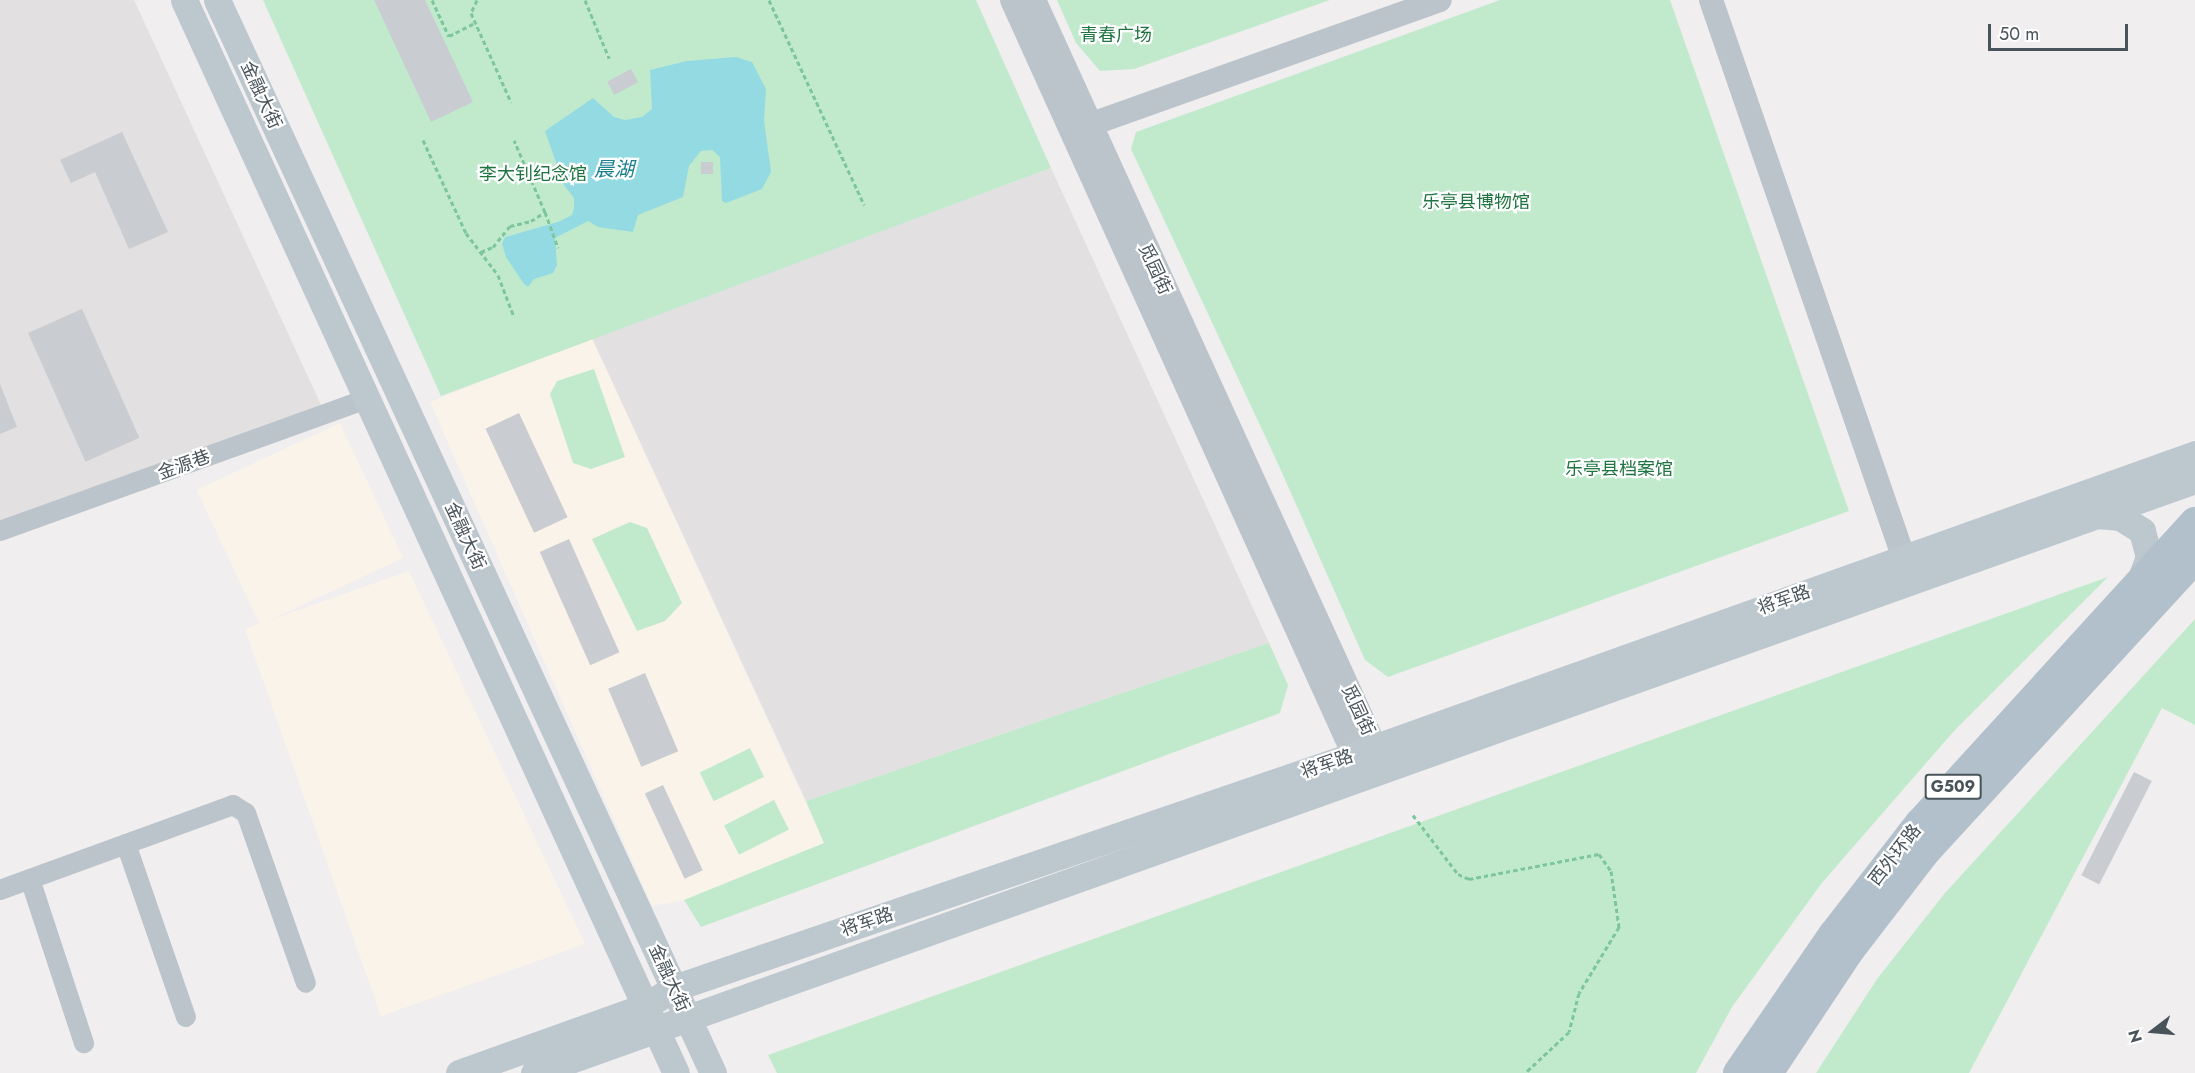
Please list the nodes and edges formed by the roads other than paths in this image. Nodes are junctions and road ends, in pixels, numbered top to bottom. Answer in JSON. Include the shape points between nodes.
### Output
{"nodes":[{"id":1,"x":184,"y":0,"type":"edge"},
{"id":2,"x":217,"y":0,"type":"edge"},
{"id":3,"x":1012,"y":0,"type":"edge"},
{"id":4,"x":1034,"y":0,"type":"edge"},
{"id":5,"x":1440,"y":0,"type":"edge"},
{"id":6,"x":1711,"y":0,"type":"edge"},
{"id":7,"x":1080,"y":128,"type":"junction"},
{"id":8,"x":367,"y":399,"type":"junction"},
{"id":9,"x":2195,"y":454,"type":"edge"},
{"id":10,"x":2195,"y":480,"type":"edge"},
{"id":11,"x":2095,"y":515,"type":"junction"},
{"id":12,"x":2195,"y":522,"type":"edge"},
{"id":13,"x":0,"y":531,"type":"edge"},
{"id":14,"x":2195,"y":558,"type":"edge"},
{"id":15,"x":1906,"y":569,"type":"junction"},
{"id":16,"x":2139,"y":583,"type":"junction"},
{"id":17,"x":1364,"y":751,"type":"junction"},
{"id":18,"x":1371,"y":776,"type":"junction"},
{"id":19,"x":126,"y":844,"type":"junction"},
{"id":20,"x":30,"y":879,"type":"junction"},
{"id":21,"x":0,"y":890,"type":"edge"},
{"id":22,"x":306,"y":983,"type":"dead end"},
{"id":23,"x":674,"y":988,"type":"junction"},
{"id":24,"x":687,"y":1016,"type":"junction"},
{"id":25,"x":186,"y":1017,"type":"dead end"},
{"id":26,"x":651,"y":1018,"type":"junction"},
{"id":27,"x":84,"y":1043,"type":"dead end"},
{"id":28,"x":459,"y":1073,"type":"edge"},
{"id":29,"x":534,"y":1073,"type":"edge"},
{"id":30,"x":676,"y":1073,"type":"edge"},
{"id":31,"x":713,"y":1073,"type":"edge"},
{"id":32,"x":1738,"y":1073,"type":"edge"},
{"id":33,"x":1768,"y":1073,"type":"edge"}],
"edges":[{"from":1,"to":8,"type":"main road","name":"金融大街"},
{"from":2,"to":23,"type":"main road","name":"金融大街"},
{"from":3,"to":7,"type":"street","name":"觅园街"},
{"from":4,"to":7,"type":"street","name":"觅园街"},
{"from":5,"to":7,"type":"street"},
{"from":6,"to":15,"type":"street"},
{"from":7,"to":17,"type":"street","name":"觅园街"},
{"from":8,"to":13,"type":"street","name":"金源巷"},
{"from":8,"to":26,"type":"main road","name":"金融大街"},
{"from":9,"to":15,"type":"main road","name":"将军路"},
{"from":10,"to":11,"type":"main road","name":"将军路"},
{"from":11,"to":15,"type":"main road","name":"将军路"},
{"from":11,"to":16,"type":"main road","via":[[2120,517],[2142,531],[2149,557]]},
{"from":12,"to":16,"type":"main road","name":"西外环路","number":"G509"},
{"from":14,"to":33,"type":"main road","name":"西外环路","number":"G509","via":[[1926,851],[1850,951]]},
{"from":15,"to":17,"type":"main road","name":"将军路"},
{"from":15,"to":18,"type":"main road","name":"将军路"},
{"from":16,"to":32,"type":"main road","name":"西外环路","number":"G509","via":[[1920,823],[1833,935]]},
{"from":17,"to":18,"type":"street","name":"觅园街"},
{"from":17,"to":23,"type":"main road","name":"将军路"},
{"from":18,"to":24,"type":"main road","name":"将军路"},
{"from":19,"to":20,"type":"street"},
{"from":19,"to":22,"type":"street","via":[[233,805],[246,813]]},
{"from":19,"to":25,"type":"street"},
{"from":20,"to":21,"type":"street"},
{"from":20,"to":27,"type":"street"},
{"from":23,"to":24,"type":"main road","name":"金融大街"},
{"from":23,"to":26,"type":"main road","name":"将军路"},
{"from":24,"to":26,"type":"main road","name":"将军路"},
{"from":24,"to":31,"type":"main road","name":"金融大街"},
{"from":26,"to":28,"type":"main road","name":"将军路"},
{"from":26,"to":29,"type":"main road","name":"将军路"},
{"from":26,"to":30,"type":"main road","name":"金融大街"}]}
